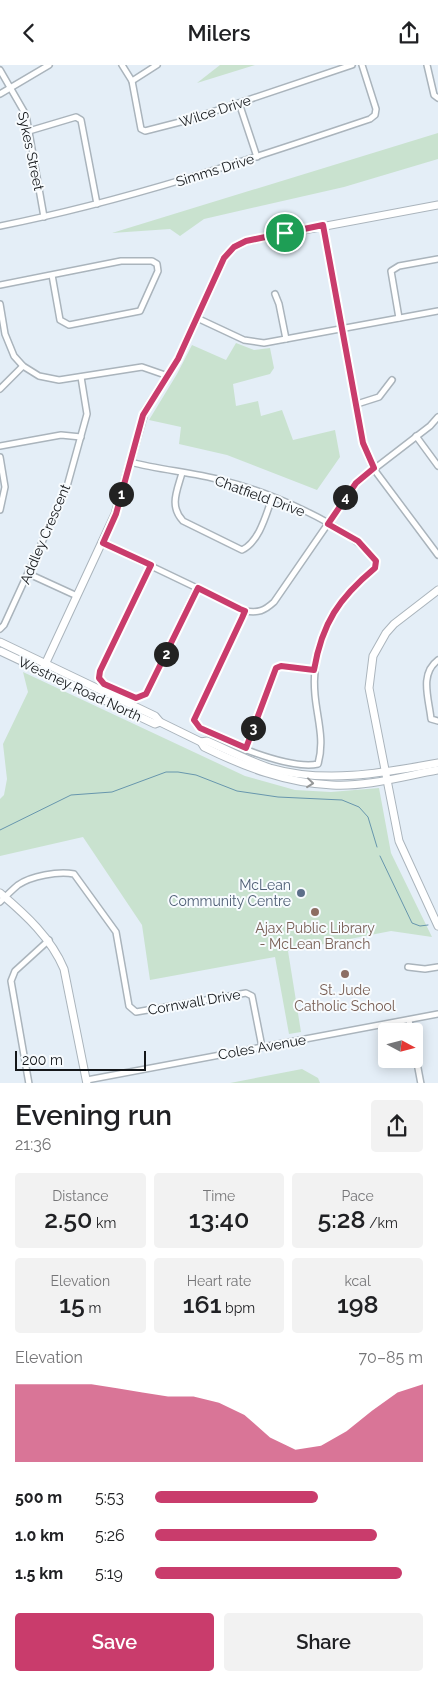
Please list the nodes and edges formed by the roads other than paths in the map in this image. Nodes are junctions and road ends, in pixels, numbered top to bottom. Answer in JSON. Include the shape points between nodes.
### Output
{"nodes":[{"id":1,"x":49,"y":65,"type":"edge"},
{"id":2,"x":122,"y":65,"type":"edge"},
{"id":3,"x":157,"y":65,"type":"edge"},
{"id":4,"x":352,"y":65,"type":"edge"},
{"id":5,"x":362,"y":65,"type":"edge"},
{"id":6,"x":427,"y":65,"type":"edge"},
{"id":7,"x":0,"y":70,"type":"edge"},
{"id":8,"x":132,"y":81,"type":"junction"},
{"id":9,"x":11,"y":87,"type":"junction"},
{"id":10,"x":0,"y":94,"type":"edge"},
{"id":11,"x":438,"y":99,"type":"edge"},
{"id":12,"x":239,"y":103,"type":"junction"},
{"id":13,"x":29,"y":131,"type":"junction"},
{"id":14,"x":257,"y":157,"type":"junction"},
{"id":15,"x":97,"y":204,"type":"junction"},
{"id":16,"x":438,"y":205,"type":"edge"},
{"id":17,"x":44,"y":217,"type":"junction"},
{"id":18,"x":323,"y":225,"type":"junction"},
{"id":19,"x":0,"y":226,"type":"edge"},
{"id":20,"x":438,"y":259,"type":"edge"},
{"id":21,"x":52,"y":275,"type":"junction"},
{"id":22,"x":0,"y":285,"type":"edge"},
{"id":23,"x":274,"y":294,"type":"dead end"},
{"id":24,"x":0,"y":304,"type":"edge"},
{"id":25,"x":438,"y":311,"type":"edge"},
{"id":26,"x":197,"y":318,"type":"junction"},
{"id":27,"x":399,"y":318,"type":"junction"},
{"id":28,"x":343,"y":329,"type":"junction"},
{"id":29,"x":286,"y":339,"type":"junction"},
{"id":30,"x":23,"y":366,"type":"junction"},
{"id":31,"x":168,"y":376,"type":"junction"},
{"id":32,"x":81,"y":377,"type":"junction"},
{"id":33,"x":392,"y":380,"type":"dead end"},
{"id":34,"x":0,"y":389,"type":"edge"},
{"id":35,"x":357,"y":404,"type":"junction"},
{"id":36,"x":438,"y":417,"type":"edge"},
{"id":37,"x":416,"y":436,"type":"junction"},
{"id":38,"x":80,"y":437,"type":"junction"},
{"id":39,"x":0,"y":446,"type":"edge"},
{"id":40,"x":0,"y":457,"type":"edge"},
{"id":41,"x":130,"y":462,"type":"junction"},
{"id":42,"x":438,"y":466,"type":"edge"},
{"id":43,"x":374,"y":468,"type":"junction"},
{"id":44,"x":182,"y":473,"type":"junction"},
{"id":45,"x":272,"y":498,"type":"junction"},
{"id":46,"x":0,"y":510,"type":"edge"},
{"id":47,"x":328,"y":524,"type":"junction"},
{"id":48,"x":103,"y":543,"type":"junction"},
{"id":49,"x":438,"y":555,"type":"edge"},
{"id":50,"x":151,"y":565,"type":"junction"},
{"id":51,"x":29,"y":573,"type":"junction"},
{"id":52,"x":198,"y":588,"type":"junction"},
{"id":53,"x":438,"y":591,"type":"edge"},
{"id":54,"x":77,"y":597,"type":"junction"},
{"id":55,"x":245,"y":611,"type":"junction"},
{"id":56,"x":0,"y":629,"type":"edge"},
{"id":57,"x":0,"y":642,"type":"edge"},
{"id":58,"x":0,"y":651,"type":"edge"},
{"id":59,"x":438,"y":660,"type":"edge"},
{"id":60,"x":43,"y":667,"type":"junction"},
{"id":61,"x":314,"y":670,"type":"junction"},
{"id":62,"x":438,"y":721,"type":"edge"},
{"id":63,"x":246,"y":748,"type":"junction"},
{"id":64,"x":438,"y":763,"type":"edge"},
{"id":65,"x":438,"y":770,"type":"edge"},
{"id":66,"x":385,"y":776,"type":"junction"},
{"id":67,"x":2,"y":897,"type":"edge"},
{"id":68,"x":438,"y":926,"type":"edge"},
{"id":69,"x":49,"y":940,"type":"junction"},
{"id":70,"x":408,"y":967,"type":"dead end"},
{"id":71,"x":438,"y":967,"type":"edge"},
{"id":72,"x":438,"y":1014,"type":"edge"},
{"id":73,"x":409,"y":1020,"type":"junction"},
{"id":74,"x":410,"y":1023,"type":"edge"},
{"id":75,"x":262,"y":1047,"type":"junction"},
{"id":76,"x":418,"y":1068,"type":"edge"},
{"id":77,"x":87,"y":1082,"type":"edge"},
{"id":78,"x":29,"y":1083,"type":"edge"},
{"id":79,"x":421,"y":1083,"type":"edge"}],
"edges":[{"from":1,"to":9,"type":"street"},
{"from":2,"to":8,"type":"street","name":"Wilce Drive"},
{"from":3,"to":8,"type":"street"},
{"from":4,"to":12,"type":"street","name":"Wilce Drive"},
{"from":5,"to":14,"type":"street","name":"Simms Drive","via":[[375,115]]},
{"from":6,"to":11,"type":"street","via":[[434,95]]},
{"from":7,"to":9,"type":"street","name":"Sykes Street"},
{"from":8,"to":12,"type":"street","name":"Wilce Drive","via":[[141,129],[145,131]]},
{"from":9,"to":10,"type":"street"},
{"from":9,"to":13,"type":"street","name":"Sykes Street","via":[[26,115]]},
{"from":12,"to":14,"type":"street"},
{"from":13,"to":15,"type":"street","via":[[76,117],[81,120]]},
{"from":13,"to":17,"type":"street","name":"Sykes Street"},
{"from":14,"to":15,"type":"street","name":"Simms Drive"},
{"from":15,"to":17,"type":"street","name":"Simms Drive"},
{"from":16,"to":18,"type":"street"},
{"from":17,"to":19,"type":"street","name":"Simms Drive"},
{"from":18,"to":26,"type":"street","via":[[246,241],[234,247],[224,258]]},
{"from":18,"to":28,"type":"street"},
{"from":20,"to":27,"type":"street","via":[[400,266],[391,271]]},
{"from":21,"to":21,"type":"street","via":[[60,320],[69,325],[140,311],[158,271],[157,264],[152,261],[121,261]]},
{"from":21,"to":22,"type":"street"},
{"from":23,"to":29,"type":"street"},
{"from":24,"to":30,"type":"street","via":[[9,346]]},
{"from":25,"to":27,"type":"street"},
{"from":26,"to":29,"type":"street","via":[[251,343]]},
{"from":26,"to":31,"type":"street"},
{"from":27,"to":28,"type":"street"},
{"from":28,"to":29,"type":"street"},
{"from":28,"to":35,"type":"street"},
{"from":30,"to":32,"type":"street","via":[[47,379]]},
{"from":30,"to":34,"type":"street"},
{"from":31,"to":32,"type":"street","via":[[142,367]]},
{"from":31,"to":41,"type":"street","via":[[145,411]]},
{"from":32,"to":38,"type":"street","name":"Addley Crescent","via":[[87,409]]},
{"from":33,"to":35,"type":"street","via":[[379,397]]},
{"from":35,"to":43,"type":"street","via":[[363,443]]},
{"from":36,"to":37,"type":"street"},
{"from":37,"to":42,"type":"street"},
{"from":37,"to":43,"type":"street"},
{"from":38,"to":39,"type":"street","via":[[61,435]]},
{"from":38,"to":51,"type":"street","name":"Addley Crescent","via":[[66,490]]},
{"from":40,"to":46,"type":"street","via":[[6,487]]},
{"from":41,"to":44,"type":"street","name":"Chatfield Drive"},
{"from":41,"to":48,"type":"street","via":[[116,514]]},
{"from":43,"to":47,"type":"street","via":[[356,483]]},
{"from":43,"to":49,"type":"street"},
{"from":44,"to":45,"type":"street","name":"Chatfield Drive","via":[[221,480]]},
{"from":44,"to":45,"type":"street","via":[[174,507],[177,515],[242,550],[248,547],[263,523]]},
{"from":45,"to":47,"type":"street","name":"Chatfield Drive","via":[[304,510]]},
{"from":47,"to":55,"type":"street","via":[[274,602],[258,613]]},
{"from":47,"to":61,"type":"street","name":"Chatfield Drive","via":[[358,541],[376,561],[375,568],[356,584],[334,611],[320,643]]},
{"from":48,"to":50,"type":"street"},
{"from":48,"to":54,"type":"street"},
{"from":50,"to":52,"type":"street"},
{"from":50,"to":52,"type":"street","via":[[100,671],[99,678],[104,684],[136,698],[146,694]]},
{"from":51,"to":54,"type":"street"},
{"from":51,"to":56,"type":"street","name":"Addley Crescent"},
{"from":52,"to":55,"type":"street"},
{"from":53,"to":66,"type":"street","via":[[394,624],[373,656],[369,688]]},
{"from":54,"to":60,"type":"street"},
{"from":55,"to":63,"type":"street","name":"Chatfield Drive","via":[[194,720],[200,728]]},
{"from":57,"to":60,"type":"street","name":"Westney Road North"},
{"from":58,"to":60,"type":"street","name":"Westney Road North"},
{"from":59,"to":62,"type":"street","via":[[428,671],[426,681],[431,719]]},
{"from":60,"to":66,"type":"street","name":"Westney Road North","via":[[155,716],[160,722],[201,742],[204,747],[238,763],[294,781],[332,785]]},
{"from":61,"to":63,"type":"street","via":[[276,668]]},
{"from":61,"to":63,"type":"street","name":"Chatfield Drive","via":[[314,695],[321,735],[318,764],[281,762]]},
{"from":64,"to":66,"type":"street","name":"Westney Road North"},
{"from":65,"to":66,"type":"street","name":"Westney Road North"},
{"from":66,"to":68,"type":"street","via":[[399,841]]},
{"from":67,"to":69,"type":"street"},
{"from":67,"to":75,"type":"street","name":"Cornwall Drive","via":[[32,879],[63,873],[74,875],[116,932],[132,1010],[136,1012],[246,993],[252,996]]},
{"from":69,"to":77,"type":"street","via":[[64,969]]},
{"from":69,"to":78,"type":"street","via":[[15,971],[12,981]]},
{"from":70,"to":71,"type":"street"},
{"from":72,"to":73,"type":"street","name":"Coles Avenue"},
{"from":73,"to":74,"type":"street"},
{"from":73,"to":75,"type":"street","name":"Coles Avenue"},
{"from":75,"to":77,"type":"street","name":"Coles Avenue"},
{"from":76,"to":79,"type":"street"}]}
